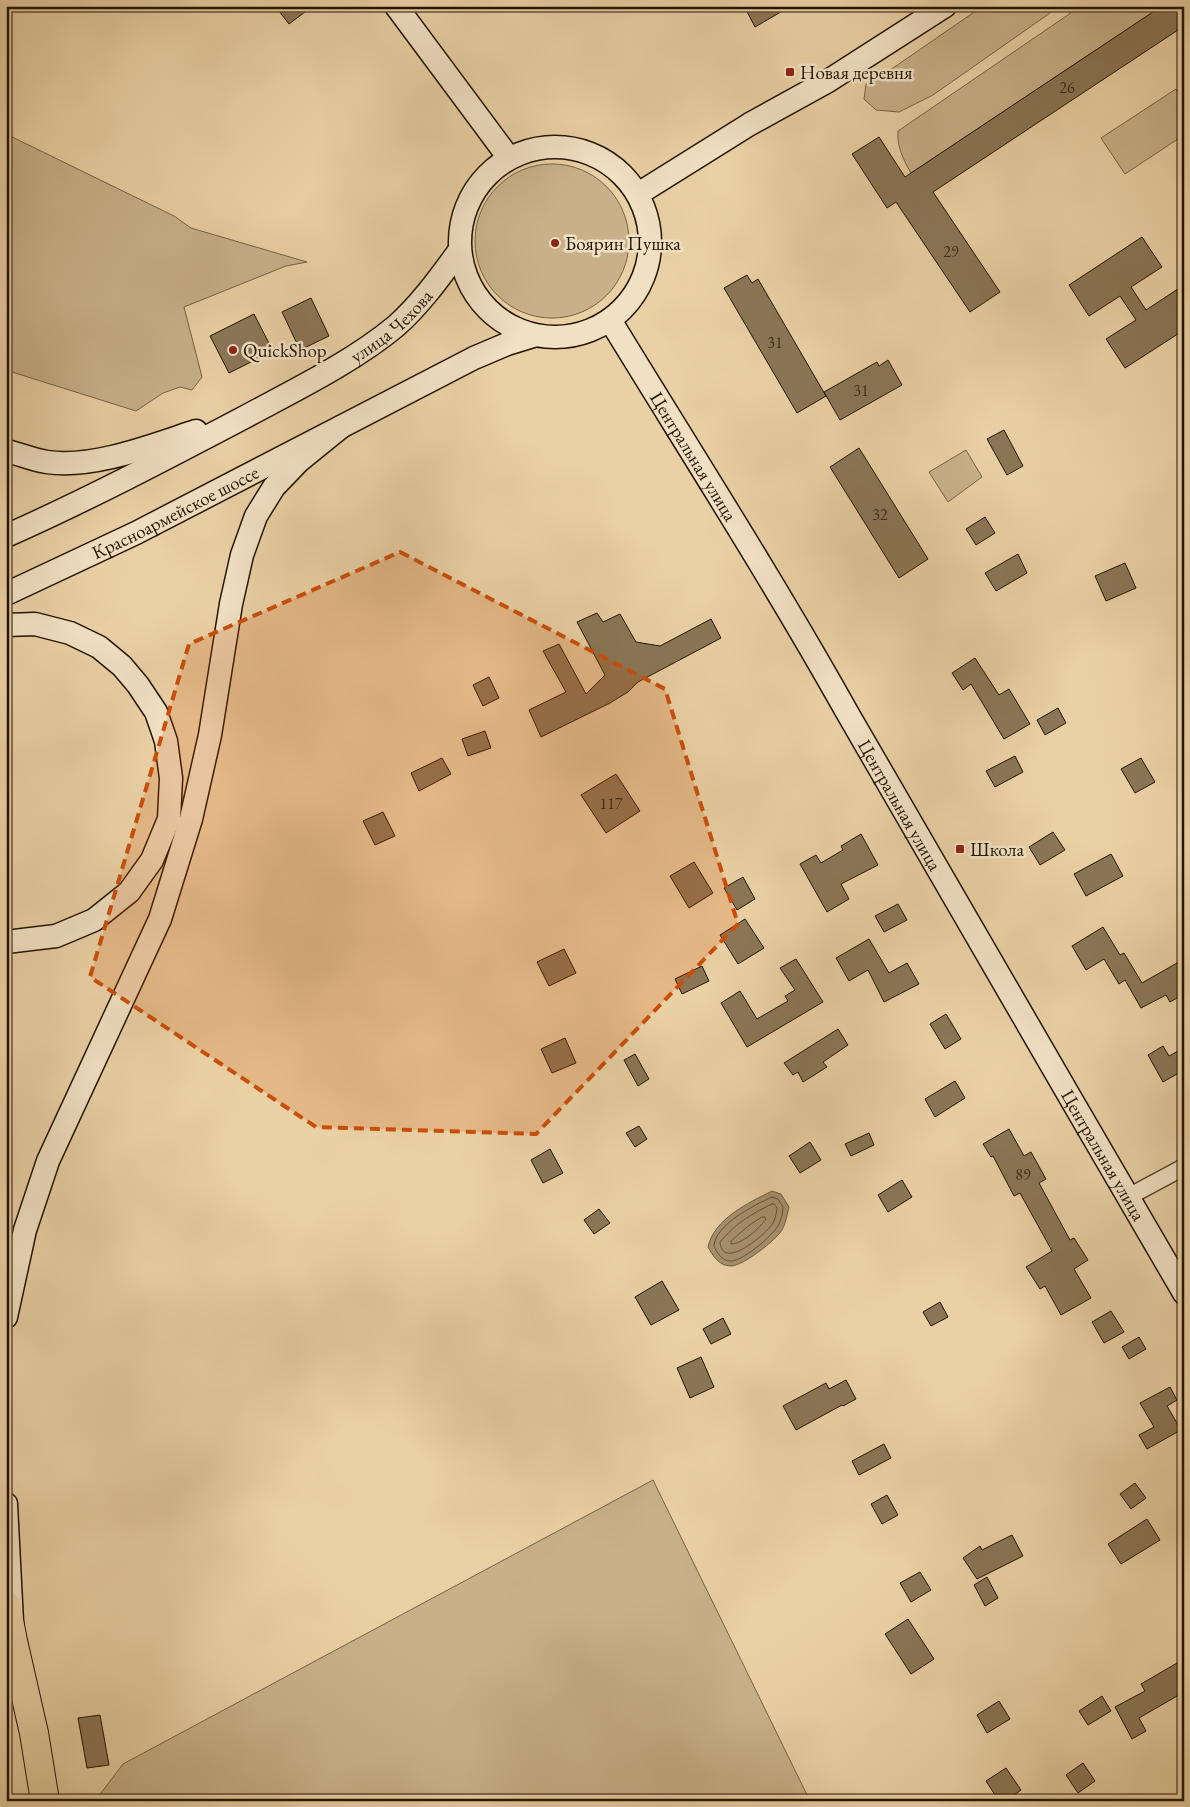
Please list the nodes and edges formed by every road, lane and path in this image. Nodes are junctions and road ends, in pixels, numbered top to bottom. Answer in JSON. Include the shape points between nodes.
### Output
{"nodes":[{"id":1,"x":396,"y":6,"type":"edge"},
{"id":2,"x":945,"y":6,"type":"edge"},
{"id":3,"x":508,"y":158,"type":"junction"},
{"id":4,"x":638,"y":194,"type":"junction"},
{"id":5,"x":459,"y":251,"type":"junction"},
{"id":6,"x":610,"y":320,"type":"junction"},
{"id":7,"x":533,"y":336,"type":"junction"},
{"id":8,"x":254,"y":412,"type":"junction"},
{"id":9,"x":341,"y":427,"type":"junction"},
{"id":10,"x":6,"y":451,"type":"edge"},
{"id":11,"x":6,"y":536,"type":"edge"},
{"id":12,"x":6,"y":594,"type":"edge"},
{"id":13,"x":6,"y":625,"type":"edge"},
{"id":14,"x":6,"y":942,"type":"edge"},
{"id":15,"x":1184,"y":1168,"type":"edge"},
{"id":16,"x":1128,"y":1197,"type":"junction"},
{"id":17,"x":1184,"y":1293,"type":"edge"},
{"id":18,"x":6,"y":1317,"type":"edge"},
{"id":19,"x":6,"y":1504,"type":"edge"},
{"id":20,"x":6,"y":1605,"type":"edge"},
{"id":21,"x":13,"y":1641,"type":"junction"},
{"id":22,"x":46,"y":1801,"type":"edge"}],
"edges":[{"from":1,"to":3,"type":"main road"},
{"from":2,"to":4,"type":"main road","via":[[828,81],[750,124]]},
{"from":3,"to":4,"type":"main road","via":[[544,146],[581,149],[614,166]]},
{"from":3,"to":5,"type":"main road","via":[[480,182],[463,214]]},
{"from":4,"to":6,"type":"main road","via":[[648,221],[649,258],[631,301]]},
{"from":5,"to":7,"type":"main road","via":[[466,280],[482,305],[505,324]]},
{"from":5,"to":8,"type":"main road","name":"улица Чехова","via":[[397,325],[323,374]]},
{"from":6,"to":7,"type":"main road","via":[[586,333],[560,338]]},
{"from":6,"to":16,"type":"main road","name":"Центральная улица","via":[[849,714]]},
{"from":7,"to":9,"type":"main road","via":[[474,358]]},
{"from":8,"to":10,"type":"main road","via":[[141,449],[86,462],[48,462]]},
{"from":8,"to":11,"type":"main road","via":[[127,479]]},
{"from":9,"to":12,"type":"main road","name":"Красноармейское шоссе","via":[[136,533]]},
{"from":9,"to":18,"type":"main road","via":[[299,461],[274,487],[256,516],[242,555],[231,604],[210,735],[191,819],[160,919],[48,1161],[24,1230]]},
{"from":13,"to":14,"type":"main road","via":[[35,624],[70,633],[99,647],[122,666],[156,712],[166,741],[171,778],[169,819],[152,860],[129,892],[94,920],[56,936]]},
{"from":15,"to":16,"type":"street"},
{"from":16,"to":17,"type":"main road","name":"Центральная улица"},
{"from":19,"to":21,"type":"main road"},
{"from":20,"to":21,"type":"highway"},
{"from":21,"to":22,"type":"highway"}]}
